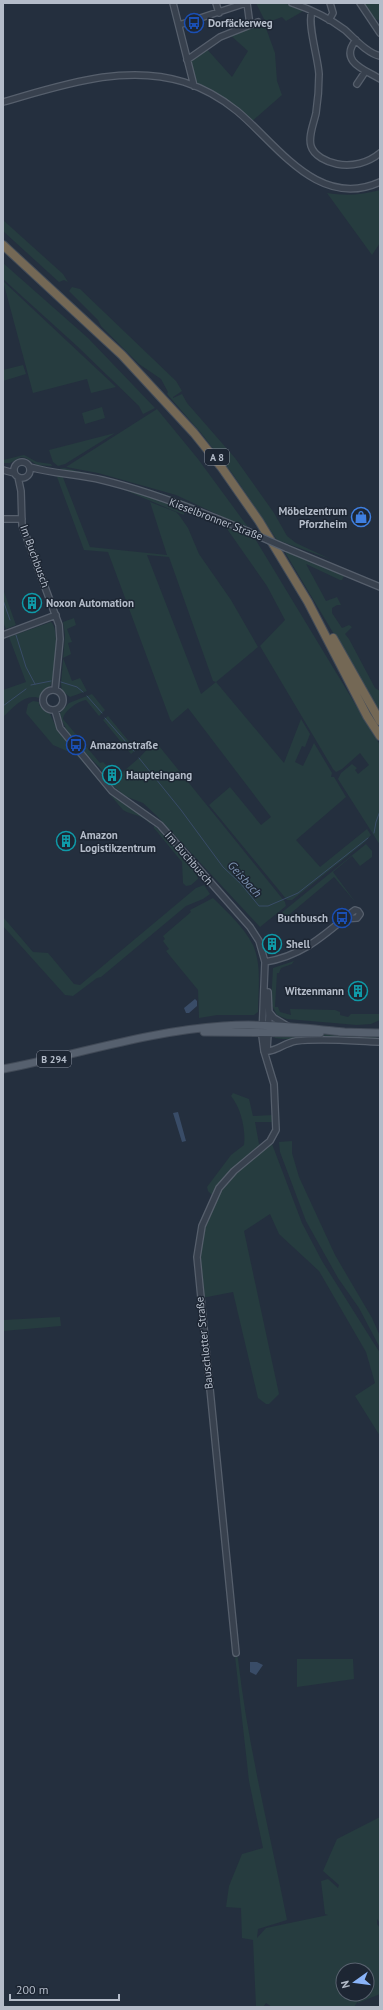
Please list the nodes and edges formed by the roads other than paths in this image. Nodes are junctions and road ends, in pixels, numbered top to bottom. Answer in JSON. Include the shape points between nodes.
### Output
{"nodes":[{"id":1,"x":173,"y":3,"type":"edge"},
{"id":2,"x":216,"y":3,"type":"edge"},
{"id":3,"x":246,"y":3,"type":"edge"},
{"id":4,"x":292,"y":3,"type":"edge"},
{"id":5,"x":330,"y":3,"type":"edge"},
{"id":6,"x":360,"y":3,"type":"edge"},
{"id":7,"x":312,"y":11,"type":"junction"},
{"id":8,"x":218,"y":13,"type":"junction"},
{"id":9,"x":330,"y":20,"type":"junction"},
{"id":10,"x":258,"y":22,"type":"dead end"},
{"id":11,"x":179,"y":25,"type":"junction"},
{"id":12,"x":250,"y":25,"type":"junction"},
{"id":13,"x":380,"y":33,"type":"edge"},
{"id":14,"x":356,"y":40,"type":"junction"},
{"id":15,"x":380,"y":56,"type":"edge"},
{"id":16,"x":187,"y":60,"type":"junction"},
{"id":17,"x":365,"y":72,"type":"junction"},
{"id":18,"x":380,"y":79,"type":"edge"},
{"id":19,"x":357,"y":84,"type":"dead end"},
{"id":20,"x":194,"y":86,"type":"junction"},
{"id":21,"x":3,"y":102,"type":"edge"},
{"id":22,"x":380,"y":153,"type":"edge"},
{"id":23,"x":380,"y":182,"type":"edge"},
{"id":24,"x":3,"y":240,"type":"edge"},
{"id":25,"x":3,"y":245,"type":"edge"},
{"id":26,"x":3,"y":469,"type":"edge"},
{"id":27,"x":30,"y":470,"type":"junction"},
{"id":28,"x":18,"y":473,"type":"junction"},
{"id":29,"x":3,"y":519,"type":"edge"},
{"id":30,"x":22,"y":519,"type":"junction"},
{"id":31,"x":380,"y":587,"type":"edge"},
{"id":32,"x":56,"y":615,"type":"junction"},
{"id":33,"x":3,"y":635,"type":"edge"},
{"id":34,"x":55,"y":690,"type":"junction"},
{"id":35,"x":55,"y":710,"type":"junction"},
{"id":36,"x":380,"y":721,"type":"edge"},
{"id":37,"x":380,"y":736,"type":"edge"},
{"id":38,"x":343,"y":919,"type":"dead end"},
{"id":39,"x":265,"y":962,"type":"junction"},
{"id":40,"x":266,"y":982,"type":"junction"},
{"id":41,"x":269,"y":1011,"type":"junction"},
{"id":42,"x":289,"y":1026,"type":"junction"},
{"id":43,"x":265,"y":1029,"type":"junction"},
{"id":44,"x":344,"y":1032,"type":"junction"},
{"id":45,"x":380,"y":1033,"type":"edge"},
{"id":46,"x":380,"y":1042,"type":"edge"},
{"id":47,"x":265,"y":1052,"type":"junction"},
{"id":48,"x":3,"y":1069,"type":"edge"},
{"id":49,"x":236,"y":1653,"type":"dead end"}],
"edges":[{"from":1,"to":11,"type":"street"},
{"from":2,"to":8,"type":"street"},
{"from":3,"to":8,"type":"street"},
{"from":3,"to":12,"type":"street"},
{"from":4,"to":7,"type":"street"},
{"from":5,"to":9,"type":"street","via":[[333,13]]},
{"from":6,"to":13,"type":"street"},
{"from":7,"to":9,"type":"street"},
{"from":7,"to":22,"type":"street","via":[[311,24],[319,84],[311,147],[319,156],[342,165],[359,164]]},
{"from":8,"to":11,"type":"street"},
{"from":9,"to":14,"type":"street"},
{"from":10,"to":12,"type":"street"},
{"from":11,"to":16,"type":"street"},
{"from":12,"to":16,"type":"street","via":[[220,37]]},
{"from":14,"to":15,"type":"street","via":[[373,54]]},
{"from":14,"to":17,"type":"street","via":[[351,55],[356,65]]},
{"from":16,"to":20,"type":"street"},
{"from":17,"to":18,"type":"street"},
{"from":17,"to":19,"type":"street"},
{"from":20,"to":21,"type":"street","via":[[158,76],[119,76],[75,83]]},
{"from":20,"to":23,"type":"street","via":[[216,96],[237,111],[315,180],[347,189]]},
{"from":24,"to":36,"type":"highway","number":"A 8","via":[[95,323],[146,374],[225,467],[295,571]]},
{"from":25,"to":37,"type":"highway","number":"A 8","via":[[133,366],[222,468],[259,521],[308,602]]},
{"from":26,"to":28,"type":"street"},
{"from":27,"to":28,"type":"street"},
{"from":27,"to":28,"type":"street","via":[[24,461],[18,462]]},
{"from":27,"to":31,"type":"street","name":"Kieselbronner Straße","bridge":true,"via":[[77,474],[122,485],[179,504]]},
{"from":28,"to":30,"type":"street","name":"Im Buchbusch","via":[[22,491]]},
{"from":29,"to":30,"type":"street"},
{"from":30,"to":32,"type":"street","name":"Im Buchbusch","via":[[22,525]]},
{"from":32,"to":33,"type":"street"},
{"from":32,"to":34,"type":"street","name":"Im Buchbusch","via":[[60,639]]},
{"from":34,"to":35,"type":"street","name":"Im Buchbusch","via":[[61,693],[63,699],[60,707]]},
{"from":34,"to":35,"type":"street","name":"Im Buchbusch","via":[[47,692],[43,700],[47,708]]},
{"from":35,"to":39,"type":"street","name":"Im Buchbusch","via":[[60,728],[112,791],[160,825],[250,927],[259,941]]},
{"from":38,"to":39,"type":"street","via":[[304,950],[280,960]]},
{"from":39,"to":40,"type":"street","name":"Im Buchbusch"},
{"from":40,"to":41,"type":"street","name":"Im Buchbusch"},
{"from":40,"to":43,"type":"street","name":"Im Buchbusch"},
{"from":41,"to":42,"type":"street","via":[[274,1018]]},
{"from":41,"to":43,"type":"street","name":"Im Buchbusch"},
{"from":42,"to":43,"type":"main road","number":"B 294"},
{"from":42,"to":44,"type":"main road","number":"B 294"},
{"from":43,"to":44,"type":"main road","number":"B 294"},
{"from":43,"to":47,"type":"street","name":"Bauschlotter Straße"},
{"from":43,"to":48,"type":"main road","number":"B 294","via":[[223,1026],[184,1031],[130,1040]]},
{"from":44,"to":45,"type":"main road","number":"B 294"},
{"from":46,"to":47,"type":"street","via":[[327,1039],[297,1041]]},
{"from":47,"to":49,"type":"street","name":"Bauschlotter Straße","via":[[274,1084],[275,1132],[267,1144],[234,1170],[215,1194],[202,1226],[197,1257]]}]}
